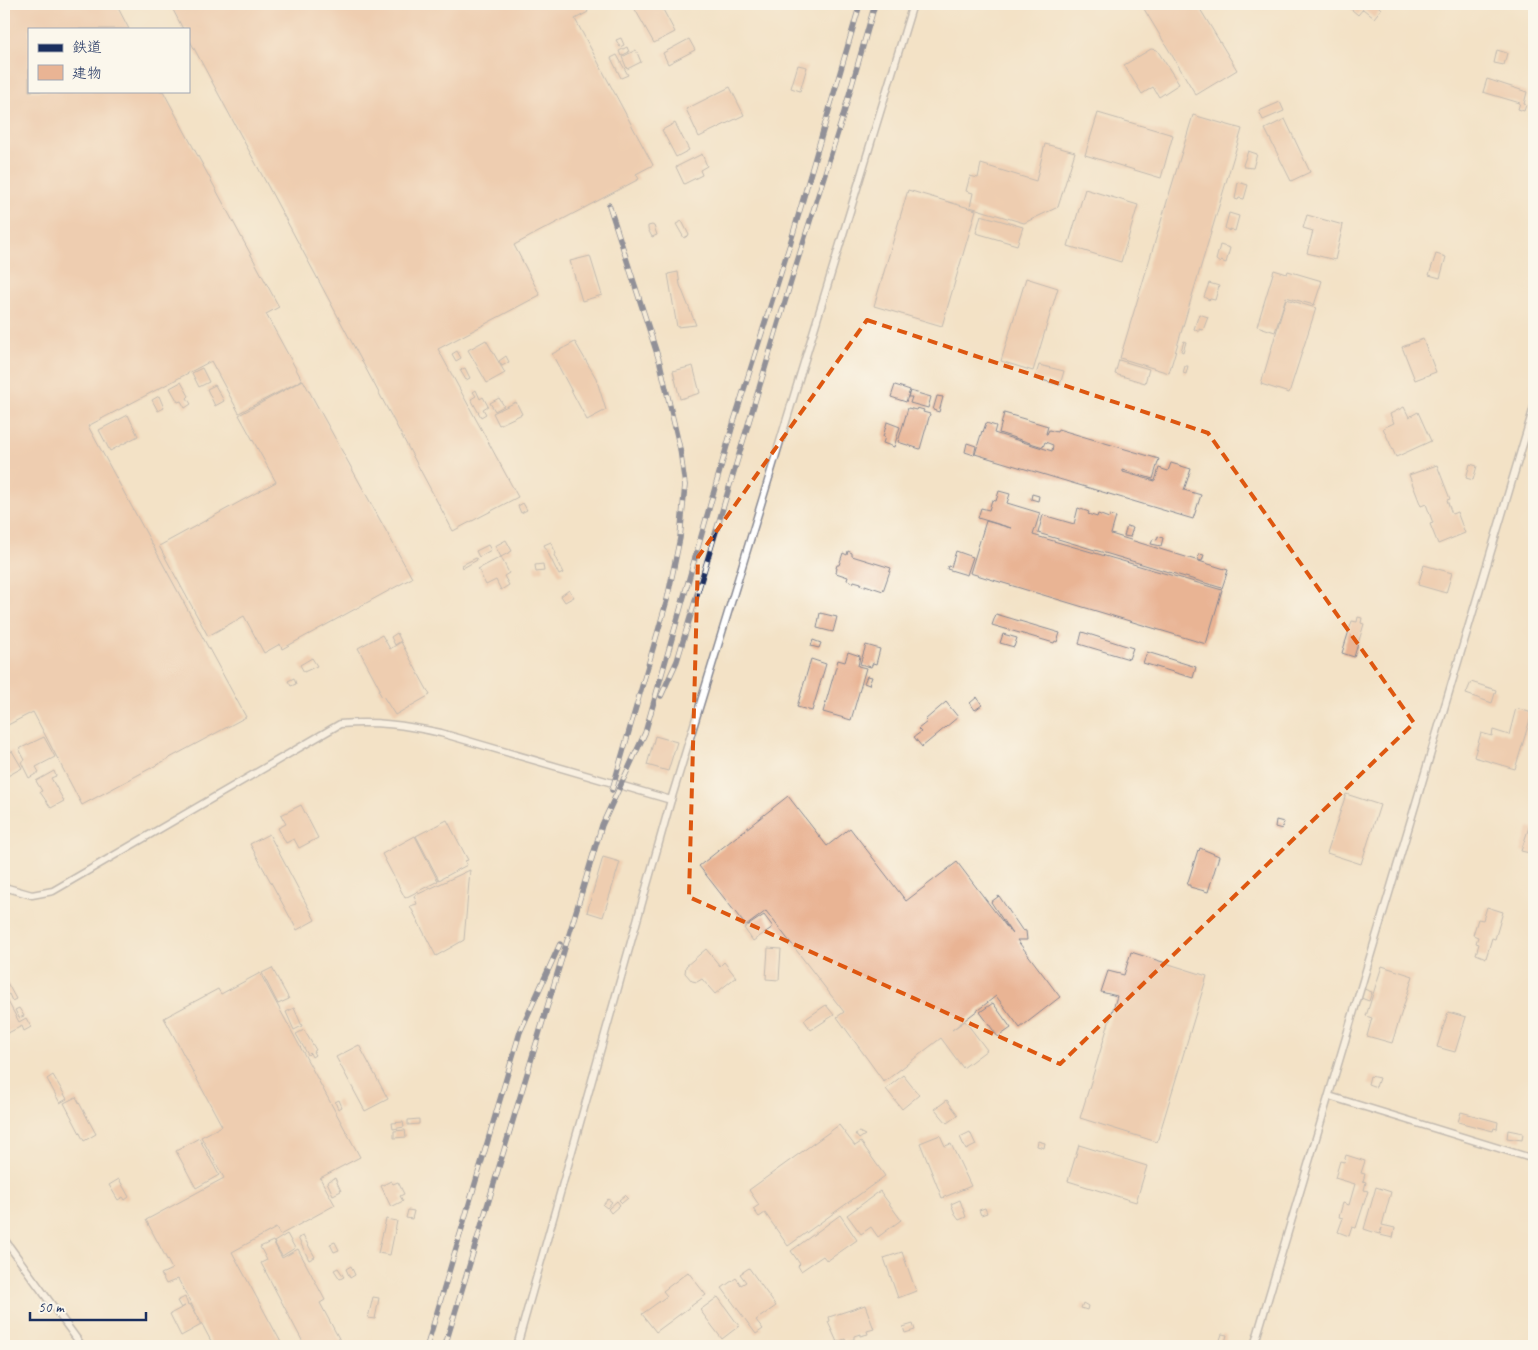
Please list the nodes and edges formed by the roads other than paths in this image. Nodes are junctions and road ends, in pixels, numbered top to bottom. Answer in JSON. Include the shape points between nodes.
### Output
{"nodes":[{"id":1,"x":913,"y":4,"type":"edge"},
{"id":2,"x":1534,"y":407,"type":"edge"},
{"id":3,"x":671,"y":800,"type":"junction"},
{"id":4,"x":4,"y":887,"type":"edge"},
{"id":5,"x":1329,"y":1096,"type":"junction"},
{"id":6,"x":1534,"y":1159,"type":"edge"},
{"id":7,"x":4,"y":1239,"type":"edge"},
{"id":8,"x":82,"y":1346,"type":"edge"},
{"id":9,"x":517,"y":1346,"type":"edge"},
{"id":10,"x":1254,"y":1346,"type":"edge"}],
"edges":[{"from":1,"to":3,"type":"lane"},
{"from":2,"to":5,"type":"lane"},
{"from":3,"to":4,"type":"lane","via":[[441,733],[403,725],[340,724],[53,891],[32,895]]},
{"from":3,"to":9,"type":"lane"},
{"from":5,"to":6,"type":"lane"},
{"from":5,"to":10,"type":"lane"},
{"from":7,"to":8,"type":"lane"}]}
